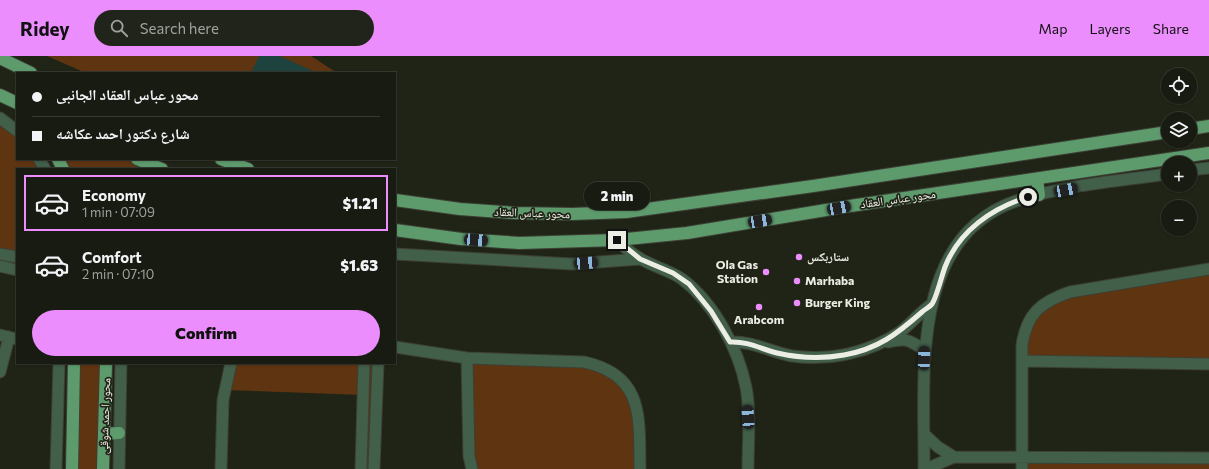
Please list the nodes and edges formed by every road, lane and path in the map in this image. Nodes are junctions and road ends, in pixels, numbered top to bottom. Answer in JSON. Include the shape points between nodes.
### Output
{"nodes":[{"id":1,"x":0,"y":58,"type":"edge"},
{"id":2,"x":28,"y":72,"type":"edge"},
{"id":3,"x":2,"y":96,"type":"edge"},
{"id":4,"x":16,"y":103,"type":"edge"},
{"id":5,"x":16,"y":106,"type":"edge"},
{"id":6,"x":0,"y":118,"type":"edge"},
{"id":7,"x":1209,"y":126,"type":"edge"},
{"id":8,"x":1197,"y":128,"type":"edge"},
{"id":9,"x":16,"y":130,"type":"edge"},
{"id":10,"x":1161,"y":133,"type":"edge"},
{"id":11,"x":1209,"y":152,"type":"edge"},
{"id":12,"x":140,"y":160,"type":"edge"},
{"id":13,"x":224,"y":160,"type":"edge"},
{"id":14,"x":160,"y":168,"type":"edge"},
{"id":15,"x":245,"y":168,"type":"edge"},
{"id":16,"x":1209,"y":168,"type":"edge"},
{"id":17,"x":1197,"y":169,"type":"edge"},
{"id":18,"x":1161,"y":175,"type":"edge"},
{"id":19,"x":1037,"y":179,"type":"junction"},
{"id":20,"x":1039,"y":195,"type":"junction"},
{"id":21,"x":396,"y":200,"type":"edge"},
{"id":22,"x":396,"y":230,"type":"edge"},
{"id":23,"x":617,"y":240,"type":"junction"},
{"id":24,"x":0,"y":254,"type":"edge"},
{"id":25,"x":396,"y":255,"type":"edge"},
{"id":26,"x":16,"y":258,"type":"edge"},
{"id":27,"x":640,"y":259,"type":"junction"},
{"id":28,"x":0,"y":266,"type":"edge"},
{"id":29,"x":1209,"y":269,"type":"edge"},
{"id":30,"x":16,"y":270,"type":"edge"},
{"id":31,"x":932,"y":304,"type":"junction"},
{"id":32,"x":9,"y":337,"type":"edge"},
{"id":33,"x":730,"y":342,"type":"junction"},
{"id":34,"x":884,"y":342,"type":"junction"},
{"id":35,"x":396,"y":347,"type":"edge"},
{"id":36,"x":924,"y":350,"type":"junction"},
{"id":37,"x":467,"y":358,"type":"junction"},
{"id":38,"x":1022,"y":361,"type":"junction"},
{"id":39,"x":59,"y":364,"type":"edge"},
{"id":40,"x":74,"y":364,"type":"edge"},
{"id":41,"x":106,"y":364,"type":"edge"},
{"id":42,"x":121,"y":364,"type":"edge"},
{"id":43,"x":231,"y":364,"type":"edge"},
{"id":44,"x":364,"y":364,"type":"edge"},
{"id":45,"x":378,"y":364,"type":"edge"},
{"id":46,"x":1209,"y":364,"type":"edge"},
{"id":47,"x":0,"y":372,"type":"edge"},
{"id":48,"x":119,"y":433,"type":"junction"},
{"id":49,"x":104,"y":434,"type":"junction"},
{"id":50,"x":924,"y":434,"type":"junction"},
{"id":51,"x":954,"y":457,"type":"junction"},
{"id":52,"x":1022,"y":457,"type":"junction"},
{"id":53,"x":1209,"y":458,"type":"edge"},
{"id":54,"x":56,"y":469,"type":"edge"},
{"id":55,"x":72,"y":469,"type":"edge"},
{"id":56,"x":103,"y":469,"type":"edge"},
{"id":57,"x":119,"y":469,"type":"edge"},
{"id":58,"x":221,"y":469,"type":"edge"},
{"id":59,"x":361,"y":469,"type":"edge"},
{"id":60,"x":374,"y":469,"type":"edge"},
{"id":61,"x":472,"y":469,"type":"edge"},
{"id":62,"x":640,"y":469,"type":"edge"},
{"id":63,"x":748,"y":469,"type":"edge"},
{"id":64,"x":925,"y":469,"type":"edge"},
{"id":65,"x":1022,"y":469,"type":"edge"}],
"edges":[{"from":1,"to":2,"type":"main road"},
{"from":3,"to":4,"type":"main road"},
{"from":3,"to":5,"type":"main road"},
{"from":6,"to":9,"type":"street"},
{"from":7,"to":8,"type":"main road"},
{"from":10,"to":21,"type":"main road","name":"محور عباس العقاد","via":[[626,212],[515,213],[460,210]]},
{"from":11,"to":19,"type":"main road","name":"محور عباس العقاد"},
{"from":12,"to":14,"type":"main road"},
{"from":13,"to":15,"type":"main road"},
{"from":16,"to":17,"type":"street"},
{"from":18,"to":20,"type":"street"},
{"from":19,"to":20,"type":"main road"},
{"from":19,"to":23,"type":"main road","name":"محور عباس العقاد","via":[[687,233]]},
{"from":20,"to":31,"type":"street","via":[[1003,206],[980,220],[961,239],[946,263]]},
{"from":22,"to":23,"type":"main road","name":"محور عباس العقاد","via":[[461,239],[519,243]]},
{"from":23,"to":27,"type":"street"},
{"from":24,"to":26,"type":"street"},
{"from":25,"to":27,"type":"street","via":[[572,264]]},
{"from":27,"to":33,"type":"street","via":[[673,273],[689,284],[711,311]]},
{"from":28,"to":30,"type":"street"},
{"from":29,"to":38,"type":"street","via":[[1095,286],[1049,300],[1038,308],[1027,325],[1022,344]]},
{"from":31,"to":34,"type":"street"},
{"from":31,"to":36,"type":"street"},
{"from":32,"to":47,"type":"street"},
{"from":33,"to":34,"type":"street","via":[[746,342],[778,353],[810,357],[859,352]]},
{"from":33,"to":63,"type":"street","via":[[739,361],[746,387]]},
{"from":34,"to":36,"type":"street","via":[[909,340]]},
{"from":35,"to":37,"type":"street"},
{"from":36,"to":50,"type":"street"},
{"from":37,"to":61,"type":"street","via":[[469,456]]},
{"from":37,"to":62,"type":"street","via":[[584,362],[611,371],[631,391],[636,404],[639,417]]},
{"from":38,"to":46,"type":"street"},
{"from":38,"to":52,"type":"street"},
{"from":39,"to":54,"type":"street"},
{"from":40,"to":55,"type":"main road"},
{"from":41,"to":49,"type":"main road","name":"محور احمد شوقى"},
{"from":42,"to":48,"type":"street"},
{"from":43,"to":58,"type":"street","via":[[224,400]]},
{"from":44,"to":59,"type":"street"},
{"from":45,"to":60,"type":"street"},
{"from":48,"to":49,"type":"main road"},
{"from":48,"to":57,"type":"street"},
{"from":49,"to":56,"type":"main road","name":"محور احمد شوقى"},
{"from":50,"to":51,"type":"street"},
{"from":50,"to":64,"type":"street"},
{"from":51,"to":52,"type":"street"},
{"from":51,"to":64,"type":"street"},
{"from":52,"to":53,"type":"street"},
{"from":52,"to":65,"type":"street"}]}
